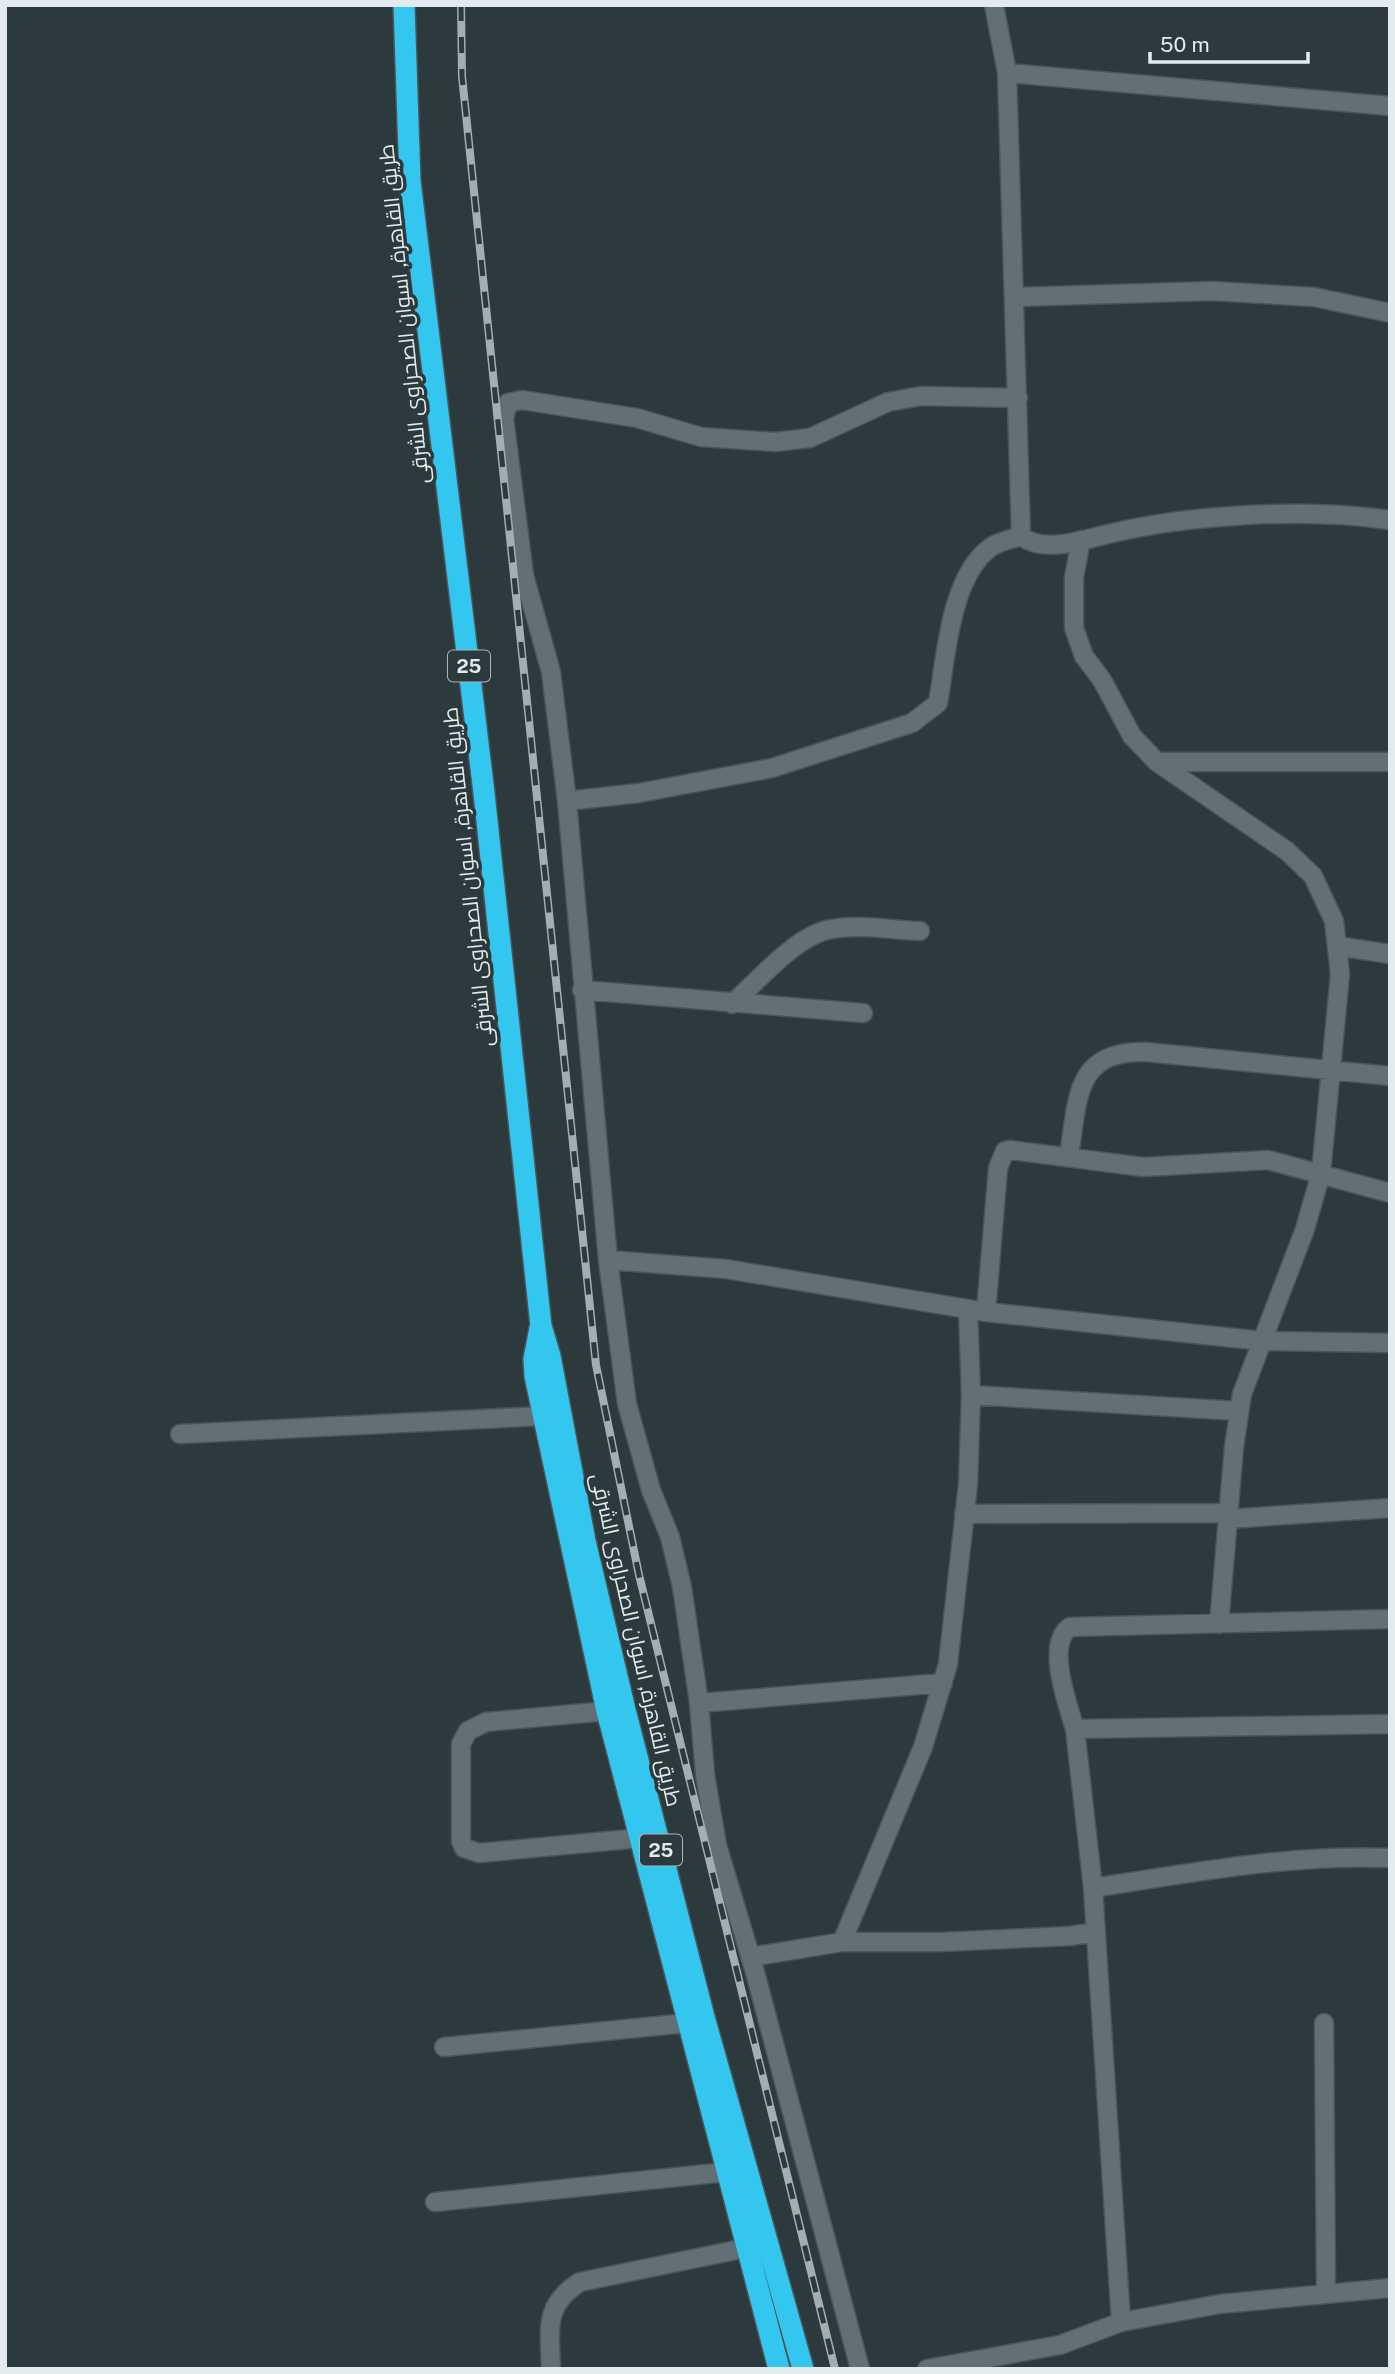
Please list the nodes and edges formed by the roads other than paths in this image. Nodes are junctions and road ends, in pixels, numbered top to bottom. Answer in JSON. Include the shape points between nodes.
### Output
{"nodes":[{"id":1,"x":404,"y":5,"type":"edge"},
{"id":2,"x":994,"y":5,"type":"edge"},
{"id":3,"x":1007,"y":73,"type":"junction"},
{"id":4,"x":1390,"y":106,"type":"edge"},
{"id":5,"x":1015,"y":297,"type":"junction"},
{"id":6,"x":1390,"y":313,"type":"edge"},
{"id":7,"x":1018,"y":398,"type":"junction"},
{"id":8,"x":1390,"y":520,"type":"edge"},
{"id":9,"x":1021,"y":536,"type":"junction"},
{"id":10,"x":1081,"y":540,"type":"junction"},
{"id":11,"x":1157,"y":762,"type":"junction"},
{"id":12,"x":1390,"y":762,"type":"edge"},
{"id":13,"x":567,"y":801,"type":"junction"},
{"id":14,"x":920,"y":931,"type":"dead end"},
{"id":15,"x":1337,"y":946,"type":"junction"},
{"id":16,"x":1390,"y":954,"type":"edge"},
{"id":17,"x":582,"y":990,"type":"junction"},
{"id":18,"x":732,"y":1004,"type":"junction"},
{"id":19,"x":863,"y":1013,"type":"dead end"},
{"id":20,"x":1332,"y":1070,"type":"junction"},
{"id":21,"x":1390,"y":1076,"type":"edge"},
{"id":22,"x":1069,"y":1156,"type":"junction"},
{"id":23,"x":1321,"y":1173,"type":"junction"},
{"id":24,"x":1390,"y":1193,"type":"edge"},
{"id":25,"x":608,"y":1260,"type":"junction"},
{"id":26,"x":968,"y":1309,"type":"junction"},
{"id":27,"x":986,"y":1312,"type":"junction"},
{"id":28,"x":541,"y":1326,"type":"junction"},
{"id":29,"x":1263,"y":1341,"type":"junction"},
{"id":30,"x":1390,"y":1343,"type":"edge"},
{"id":31,"x":971,"y":1395,"type":"junction"},
{"id":32,"x":1239,"y":1411,"type":"junction"},
{"id":33,"x":544,"y":1416,"type":"junction"},
{"id":34,"x":180,"y":1433,"type":"dead end"},
{"id":35,"x":1390,"y":1508,"type":"edge"},
{"id":36,"x":964,"y":1514,"type":"junction"},
{"id":37,"x":1228,"y":1516,"type":"junction"},
{"id":38,"x":1390,"y":1619,"type":"edge"},
{"id":39,"x":1219,"y":1624,"type":"junction"},
{"id":40,"x":943,"y":1683,"type":"junction"},
{"id":41,"x":699,"y":1703,"type":"junction"},
{"id":42,"x":607,"y":1711,"type":"junction"},
{"id":43,"x":1390,"y":1724,"type":"edge"},
{"id":44,"x":1075,"y":1729,"type":"junction"},
{"id":45,"x":641,"y":1838,"type":"junction"},
{"id":46,"x":1390,"y":1858,"type":"edge"},
{"id":47,"x":1093,"y":1888,"type":"junction"},
{"id":48,"x":1096,"y":1932,"type":"junction"},
{"id":49,"x":842,"y":1942,"type":"junction"},
{"id":50,"x":750,"y":1957,"type":"junction"},
{"id":51,"x":687,"y":2023,"type":"junction"},
{"id":52,"x":1324,"y":2023,"type":"dead end"},
{"id":53,"x":444,"y":2047,"type":"dead end"},
{"id":54,"x":726,"y":2172,"type":"junction"},
{"id":55,"x":435,"y":2202,"type":"dead end"},
{"id":56,"x":746,"y":2248,"type":"junction"},
{"id":57,"x":1390,"y":2288,"type":"edge"},
{"id":58,"x":1326,"y":2294,"type":"junction"},
{"id":59,"x":1121,"y":2322,"type":"junction"},
{"id":60,"x":551,"y":2369,"type":"edge"},
{"id":61,"x":779,"y":2369,"type":"edge"},
{"id":62,"x":803,"y":2369,"type":"edge"},
{"id":63,"x":860,"y":2369,"type":"edge"},
{"id":64,"x":927,"y":2369,"type":"edge"}],
"edges":[{"from":1,"to":28,"type":"highway","name":"طريق القاهرة, اسوان الصحراوى الشرقى","number":"25","via":[[410,181],[486,807]]},
{"from":2,"to":3,"type":"street"},
{"from":3,"to":4,"type":"street"},
{"from":3,"to":5,"type":"street"},
{"from":5,"to":6,"type":"street","via":[[1212,291],[1314,297]]},
{"from":5,"to":7,"type":"street"},
{"from":7,"to":9,"type":"street"},
{"from":7,"to":13,"type":"street","via":[[921,396],[888,402],[810,438],[775,442],[701,437],[637,418],[522,400],[508,403],[504,418],[524,575],[551,672]]},
{"from":8,"to":10,"type":"street","via":[[1228,516]]},
{"from":9,"to":10,"type":"street","via":[[1039,545]]},
{"from":9,"to":13,"type":"street","via":[[991,546],[977,562],[956,601],[938,704],[912,723],[772,768],[639,793]]},
{"from":10,"to":11,"type":"street","via":[[1074,577],[1074,628],[1084,656],[1132,736]]},
{"from":11,"to":12,"type":"street"},
{"from":11,"to":15,"type":"street","via":[[1287,851],[1313,876],[1334,921]]},
{"from":13,"to":17,"type":"street"},
{"from":14,"to":18,"type":"street","via":[[830,929],[812,936]]},
{"from":15,"to":16,"type":"street"},
{"from":15,"to":20,"type":"street","via":[[1340,974]]},
{"from":17,"to":18,"type":"street"},
{"from":17,"to":25,"type":"street"},
{"from":18,"to":19,"type":"street"},
{"from":20,"to":21,"type":"street"},
{"from":20,"to":22,"type":"street","via":[[1146,1052],[1105,1056],[1084,1080]]},
{"from":20,"to":23,"type":"street"},
{"from":22,"to":23,"type":"street","via":[[1143,1167],[1268,1160]]},
{"from":22,"to":27,"type":"street","via":[[1017,1149],[1005,1152],[1000,1160]]},
{"from":23,"to":24,"type":"street"},
{"from":23,"to":29,"type":"street"},
{"from":25,"to":26,"type":"street","via":[[726,1269]]},
{"from":25,"to":41,"type":"street","via":[[627,1404],[651,1490],[670,1537]]},
{"from":26,"to":27,"type":"street"},
{"from":26,"to":31,"type":"street"},
{"from":27,"to":29,"type":"street"},
{"from":28,"to":33,"type":"highway","name":"طريق القاهرة, اسوان الصحراوى الشرقى","number":"25","via":[[534,1367]]},
{"from":28,"to":62,"type":"highway","name":"طريق القاهرة, اسوان الصحراوى الشرقى","number":"25","via":[[631,1735]]},
{"from":29,"to":30,"type":"street"},
{"from":29,"to":32,"type":"street"},
{"from":31,"to":32,"type":"street"},
{"from":31,"to":36,"type":"street"},
{"from":32,"to":37,"type":"street"},
{"from":33,"to":34,"type":"street"},
{"from":33,"to":42,"type":"highway","name":"طريق القاهرة, اسوان الصحراوى الشرقى","number":"25"},
{"from":35,"to":37,"type":"street"},
{"from":36,"to":37,"type":"street"},
{"from":36,"to":40,"type":"street"},
{"from":37,"to":39,"type":"street"},
{"from":38,"to":39,"type":"street"},
{"from":39,"to":44,"type":"street","via":[[1066,1628],[1059,1662]]},
{"from":40,"to":41,"type":"street"},
{"from":40,"to":49,"type":"street","via":[[923,1747]]},
{"from":41,"to":50,"type":"street","via":[[717,1845]]},
{"from":42,"to":45,"type":"highway","name":"طريق القاهرة, اسوان الصحراوى الشرقى","number":"25"},
{"from":42,"to":45,"type":"street","via":[[486,1722],[468,1731],[461,1744],[461,1841],[464,1848],[479,1853]]},
{"from":43,"to":44,"type":"street"},
{"from":44,"to":47,"type":"street"},
{"from":45,"to":51,"type":"highway","name":"طريق القاهرة, اسوان الصحراوى الشرقى","number":"25"},
{"from":46,"to":47,"type":"street","via":[[1239,1865]]},
{"from":47,"to":48,"type":"street"},
{"from":48,"to":49,"type":"street","via":[[1070,1937]]},
{"from":48,"to":59,"type":"street"},
{"from":49,"to":50,"type":"street"},
{"from":50,"to":63,"type":"street"},
{"from":51,"to":53,"type":"street"},
{"from":51,"to":54,"type":"highway","name":"طريق القاهرة, اسوان الصحراوى الشرقى","number":"25"},
{"from":52,"to":58,"type":"street"},
{"from":54,"to":55,"type":"street"},
{"from":54,"to":56,"type":"highway","name":"طريق القاهرة, اسوان الصحراوى الشرقى","number":"25"},
{"from":56,"to":60,"type":"street","via":[[580,2282],[558,2300],[550,2318]]},
{"from":56,"to":61,"type":"highway","name":"طريق القاهرة, اسوان الصحراوى الشرقى","number":"25"},
{"from":57,"to":58,"type":"street"},
{"from":58,"to":59,"type":"street","via":[[1220,2304]]},
{"from":59,"to":64,"type":"street","via":[[1060,2345]]}]}
